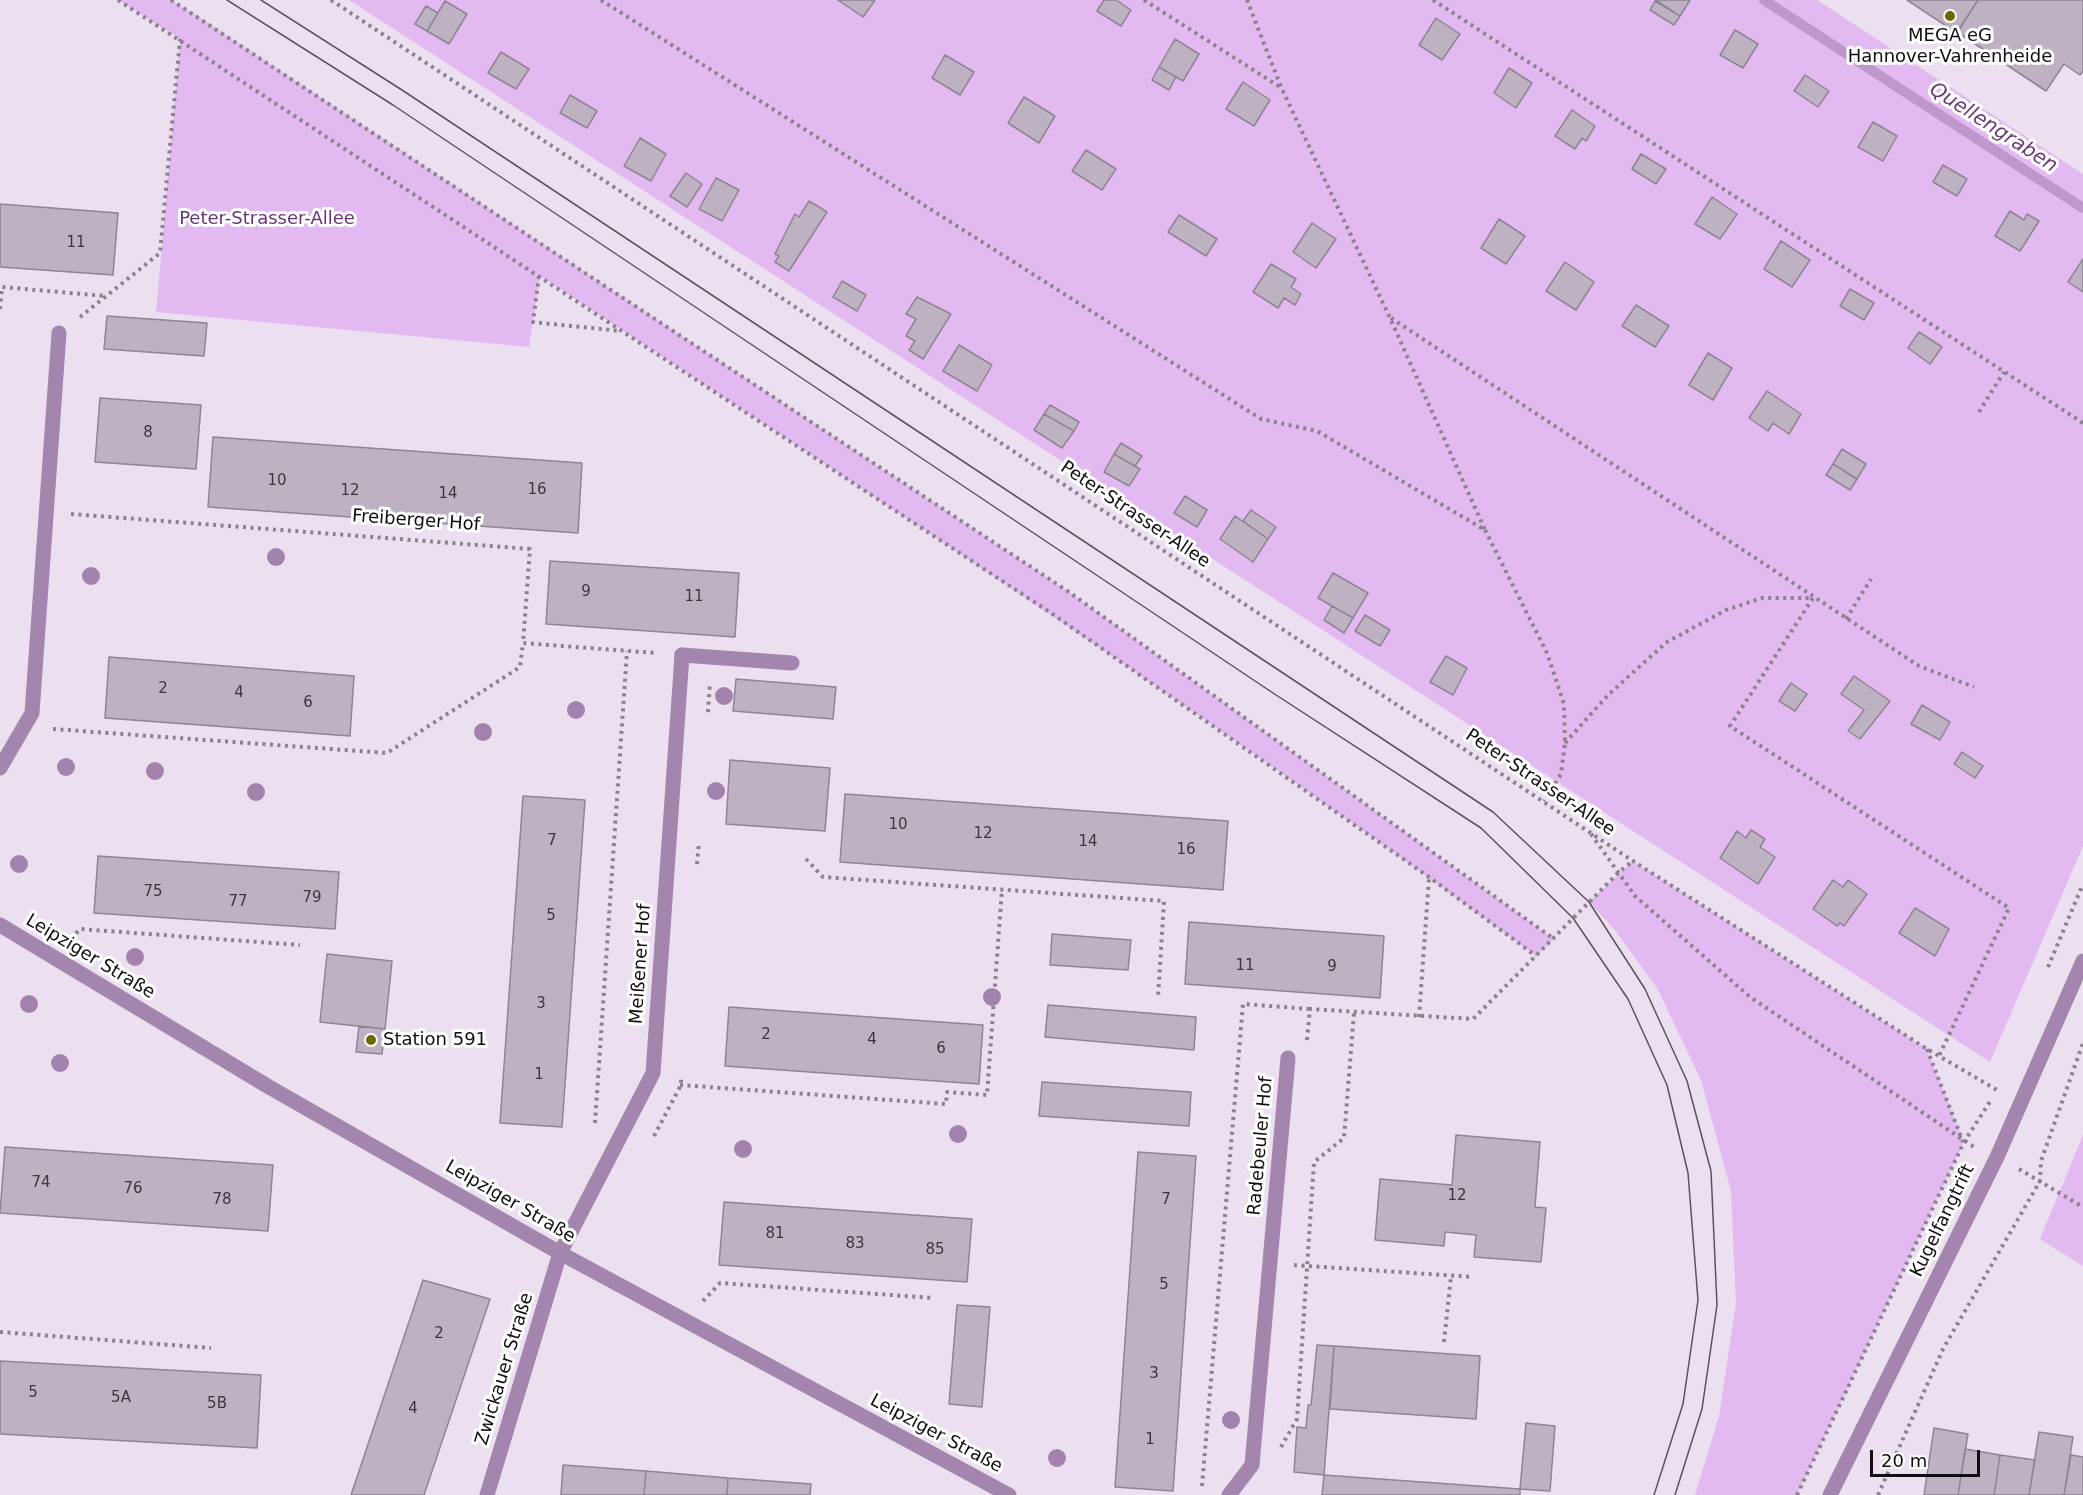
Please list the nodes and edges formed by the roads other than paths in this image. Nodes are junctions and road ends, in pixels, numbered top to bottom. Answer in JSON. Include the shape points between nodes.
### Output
{"nodes":[{"id":1,"x":59,"y":333,"type":"road end"},
{"id":2,"x":792,"y":663,"type":"dead end"},
{"id":3,"x":0,"y":768,"type":"edge"},
{"id":4,"x":0,"y":926,"type":"edge"},
{"id":5,"x":2083,"y":961,"type":"edge"},
{"id":6,"x":1288,"y":1058,"type":"road end"},
{"id":7,"x":560,"y":1254,"type":"junction"},
{"id":8,"x":487,"y":1495,"type":"edge"},
{"id":9,"x":1009,"y":1495,"type":"edge"},
{"id":10,"x":1229,"y":1495,"type":"edge"},
{"id":11,"x":1830,"y":1495,"type":"edge"}],
"edges":[{"from":1,"to":3,"type":"street","via":[[32,713]]},
{"from":2,"to":7,"type":"street","name":"Meißener Hof","via":[[682,655],[653,1073]]},
{"from":4,"to":7,"type":"street","name":"Leipziger Straße"},
{"from":5,"to":11,"type":"street","name":"Kugelfangtrift","via":[[2020,1104]]},
{"from":6,"to":10,"type":"street","name":"Radebeuler Hof","via":[[1252,1465]]},
{"from":7,"to":8,"type":"street","name":"Zwickauer Straße"},
{"from":7,"to":9,"type":"street","name":"Leipziger Straße"}]}
